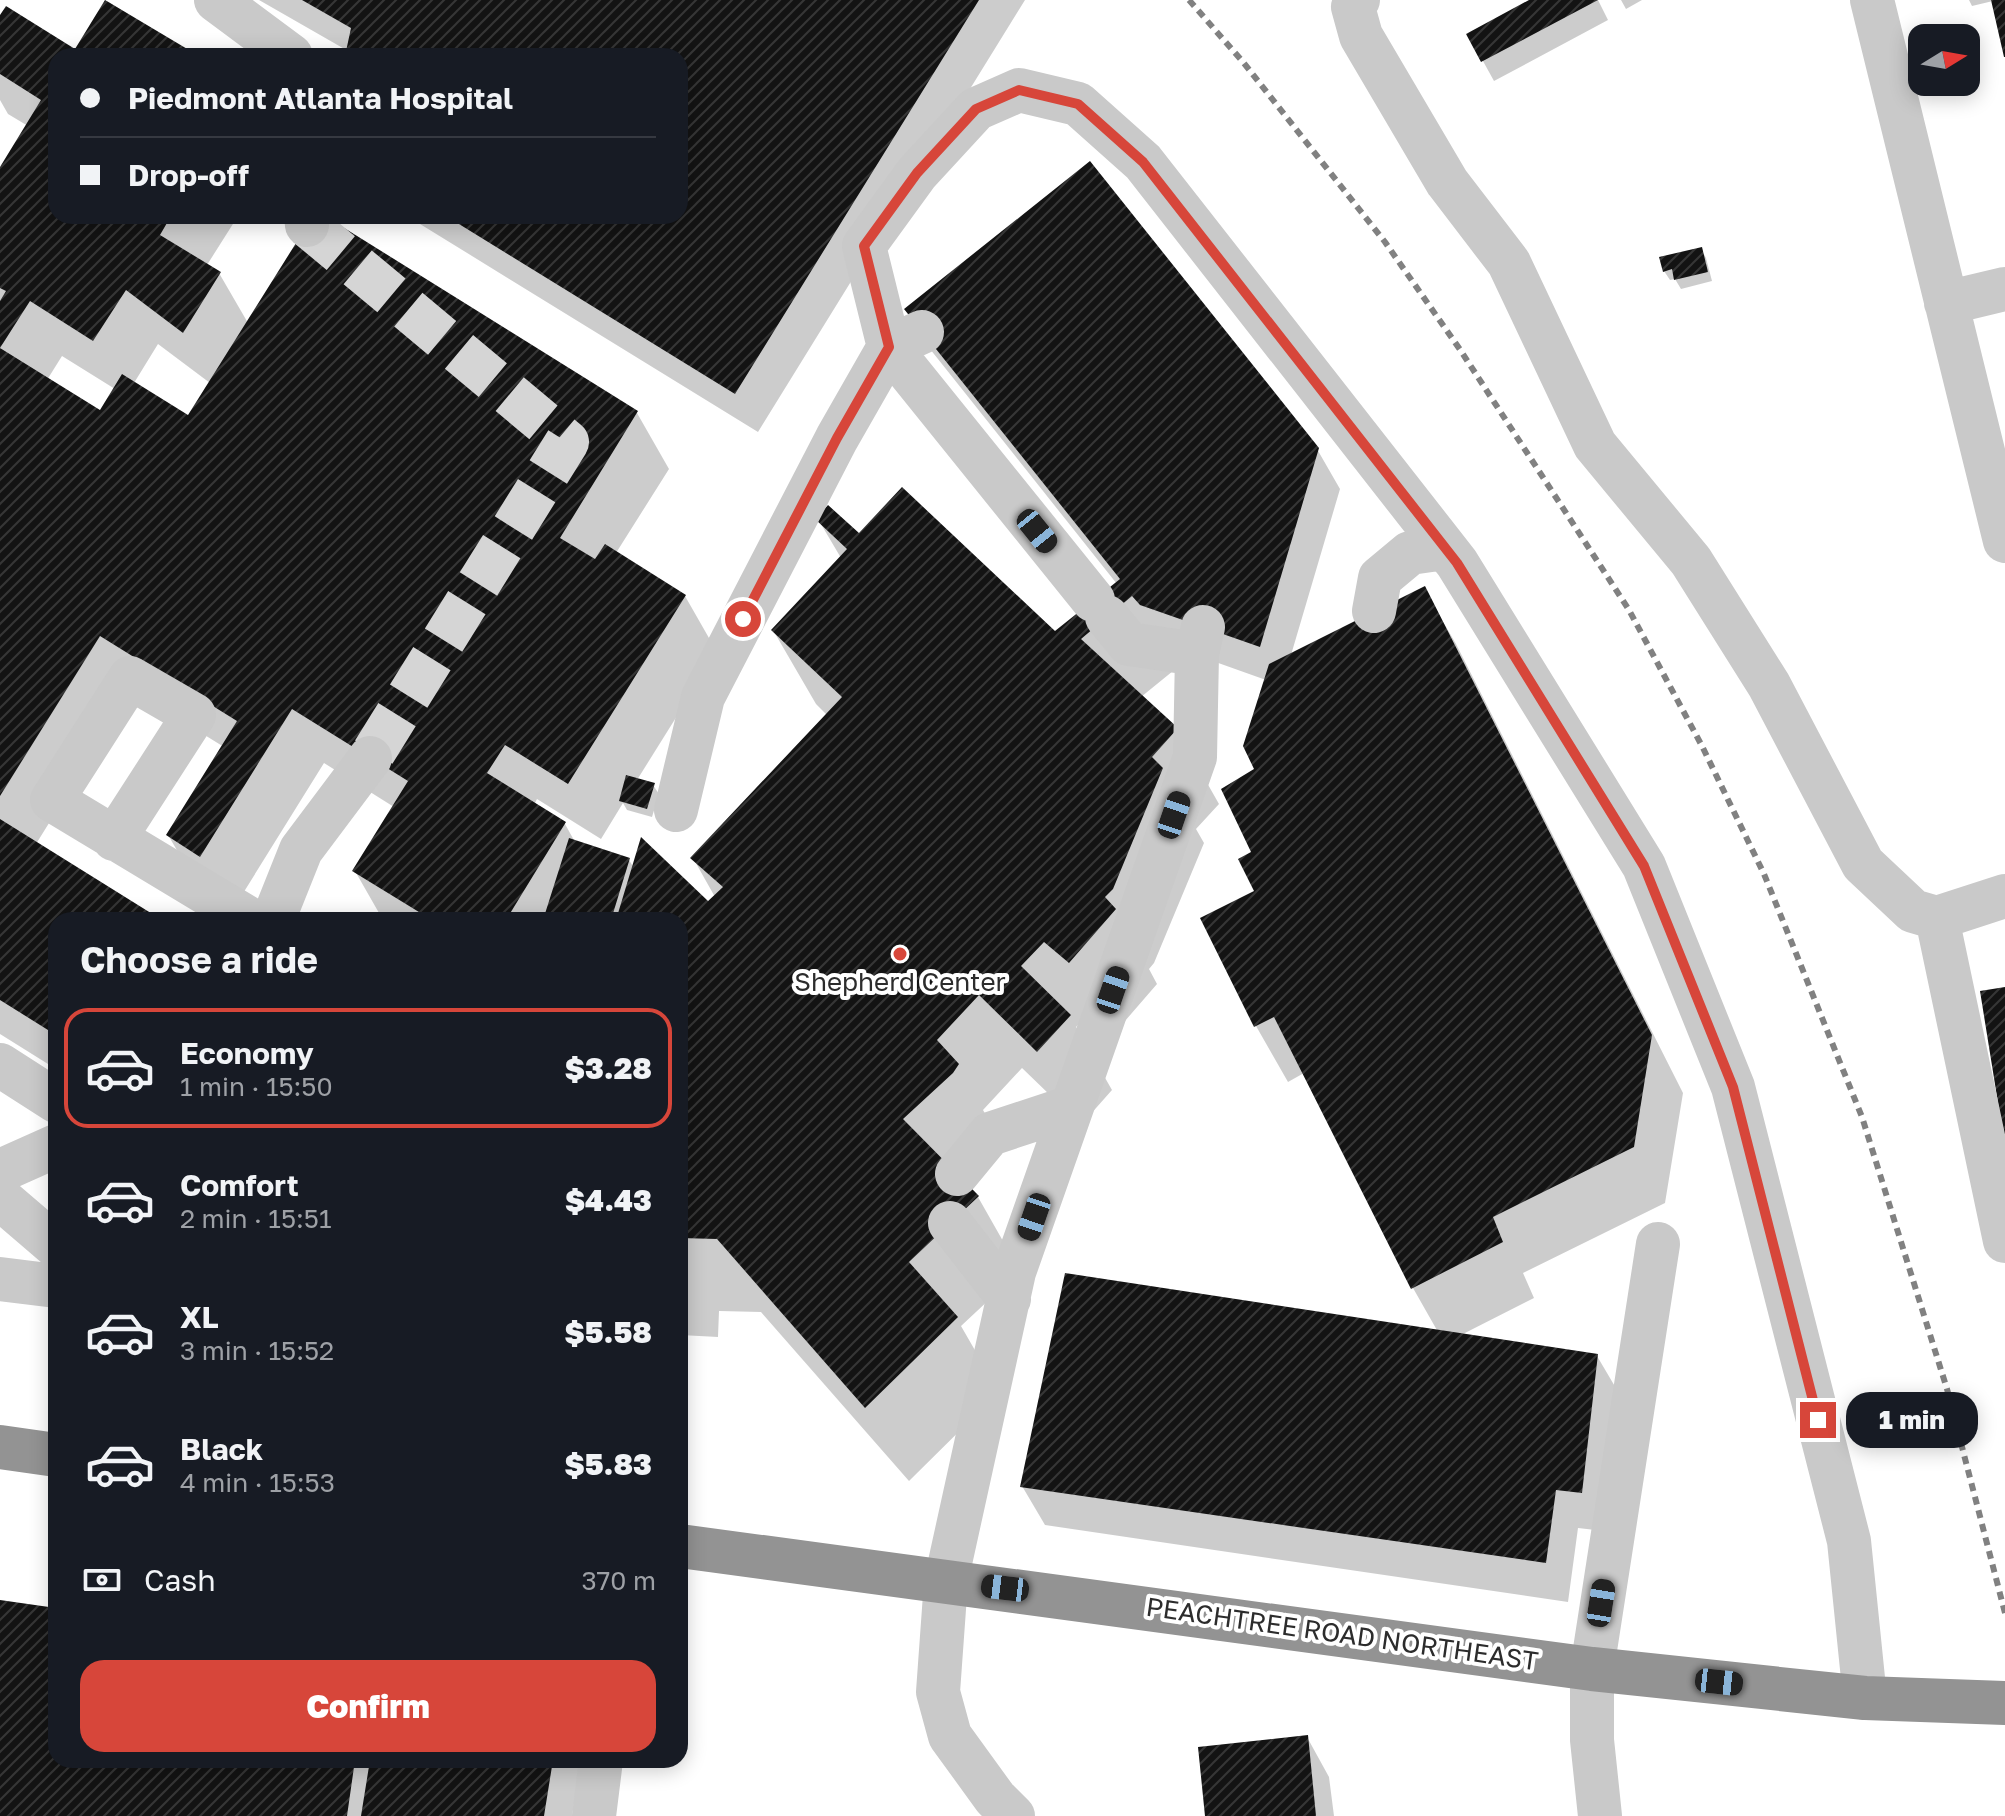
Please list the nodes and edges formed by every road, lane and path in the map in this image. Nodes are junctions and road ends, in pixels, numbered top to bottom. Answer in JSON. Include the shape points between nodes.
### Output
{"nodes":[{"id":1,"x":216,"y":0,"type":"edge"},
{"id":2,"x":1358,"y":0,"type":"edge"},
{"id":3,"x":1872,"y":0,"type":"edge"},
{"id":4,"x":280,"y":48,"type":"edge"},
{"id":5,"x":2005,"y":289,"type":"edge"},
{"id":6,"x":1946,"y":303,"type":"junction"},
{"id":7,"x":906,"y":340,"type":"junction"},
{"id":8,"x":2005,"y":541,"type":"edge"},
{"id":9,"x":1445,"y":548,"type":"junction"},
{"id":10,"x":1374,"y":611,"type":"dead end"},
{"id":11,"x":370,"y":758,"type":"tunnel mouth"},
{"id":12,"x":676,"y":810,"type":"dead end"},
{"id":13,"x":330,"y":811,"type":"junction"},
{"id":14,"x":114,"y":839,"type":"dead end"},
{"id":15,"x":2005,"y":896,"type":"edge"},
{"id":16,"x":237,"y":912,"type":"edge"},
{"id":17,"x":276,"y":912,"type":"edge"},
{"id":18,"x":307,"y":912,"type":"edge"},
{"id":19,"x":1937,"y":918,"type":"junction"},
{"id":20,"x":0,"y":1065,"type":"edge"},
{"id":21,"x":48,"y":1096,"type":"edge"},
{"id":22,"x":1072,"y":1107,"type":"junction"},
{"id":23,"x":48,"y":1150,"type":"edge"},
{"id":24,"x":0,"y":1171,"type":"edge"},
{"id":25,"x":957,"y":1174,"type":"dead end"},
{"id":26,"x":0,"y":1198,"type":"edge"},
{"id":27,"x":950,"y":1223,"type":"dead end"},
{"id":28,"x":48,"y":1239,"type":"edge"},
{"id":29,"x":2005,"y":1241,"type":"edge"},
{"id":30,"x":1658,"y":1244,"type":"dead end"},
{"id":31,"x":0,"y":1279,"type":"edge"},
{"id":32,"x":48,"y":1285,"type":"edge"},
{"id":33,"x":1009,"y":1299,"type":"junction"},
{"id":34,"x":0,"y":1447,"type":"edge"},
{"id":35,"x":48,"y":1454,"type":"edge"},
{"id":36,"x":688,"y":1547,"type":"edge"},
{"id":37,"x":946,"y":1581,"type":"junction"},
{"id":38,"x":1592,"y":1669,"type":"junction"},
{"id":39,"x":1873,"y":1698,"type":"junction"},
{"id":40,"x":2005,"y":1703,"type":"edge"},
{"id":41,"x":600,"y":1768,"type":"edge"},
{"id":42,"x":594,"y":1816,"type":"edge"},
{"id":43,"x":1013,"y":1816,"type":"edge"},
{"id":44,"x":1600,"y":1816,"type":"edge"}],
"edges":[{"from":1,"to":4,"type":"street"},
{"from":2,"to":19,"type":"street","via":[[1353,7],[1361,36],[1447,182],[1509,263],[1595,445],[1691,561],[1769,685],[1863,864],[1913,911]]},
{"from":3,"to":6,"type":"street"},
{"from":5,"to":6,"type":"street"},
{"from":6,"to":8,"type":"street"},
{"from":7,"to":9,"type":"street","via":[[864,246],[917,173],[976,109],[1019,90],[1078,104],[1143,162]]},
{"from":7,"to":12,"type":"street","via":[[837,438],[703,697]]},
{"from":7,"to":22,"type":"street","via":[[1129,644],[1200,641],[1195,757]]},
{"from":9,"to":10,"type":"street","via":[[1410,553],[1380,578]]},
{"from":9,"to":39,"type":"street","via":[[1644,866],[1733,1087],[1849,1541]]},
{"from":11,"to":13,"type":"street"},
{"from":13,"to":17,"type":"street","via":[[301,850]]},
{"from":13,"to":18,"type":"street","via":[[333,850],[311,887]]},
{"from":14,"to":16,"type":"street"},
{"from":15,"to":19,"type":"street"},
{"from":19,"to":29,"type":"street"},
{"from":20,"to":21,"type":"street"},
{"from":22,"to":25,"type":"street","via":[[990,1134]]},
{"from":22,"to":33,"type":"street"},
{"from":23,"to":24,"type":"street"},
{"from":26,"to":28,"type":"street"},
{"from":27,"to":33,"type":"street"},
{"from":30,"to":38,"type":"street"},
{"from":31,"to":32,"type":"street"},
{"from":33,"to":37,"type":"street"},
{"from":34,"to":35,"type":"highway"},
{"from":36,"to":37,"type":"highway","name":"PEACHTREE ROAD NORTHEAST"},
{"from":37,"to":38,"type":"highway","name":"PEACHTREE ROAD NORTHEAST"},
{"from":37,"to":43,"type":"street","via":[[938,1692],[950,1736]]},
{"from":38,"to":39,"type":"highway","name":"PEACHTREE ROAD NORTHEAST"},
{"from":38,"to":44,"type":"street"},
{"from":39,"to":40,"type":"highway","name":"PEACHTREE ROAD NORTHEAST"},
{"from":41,"to":42,"type":"street"}]}
